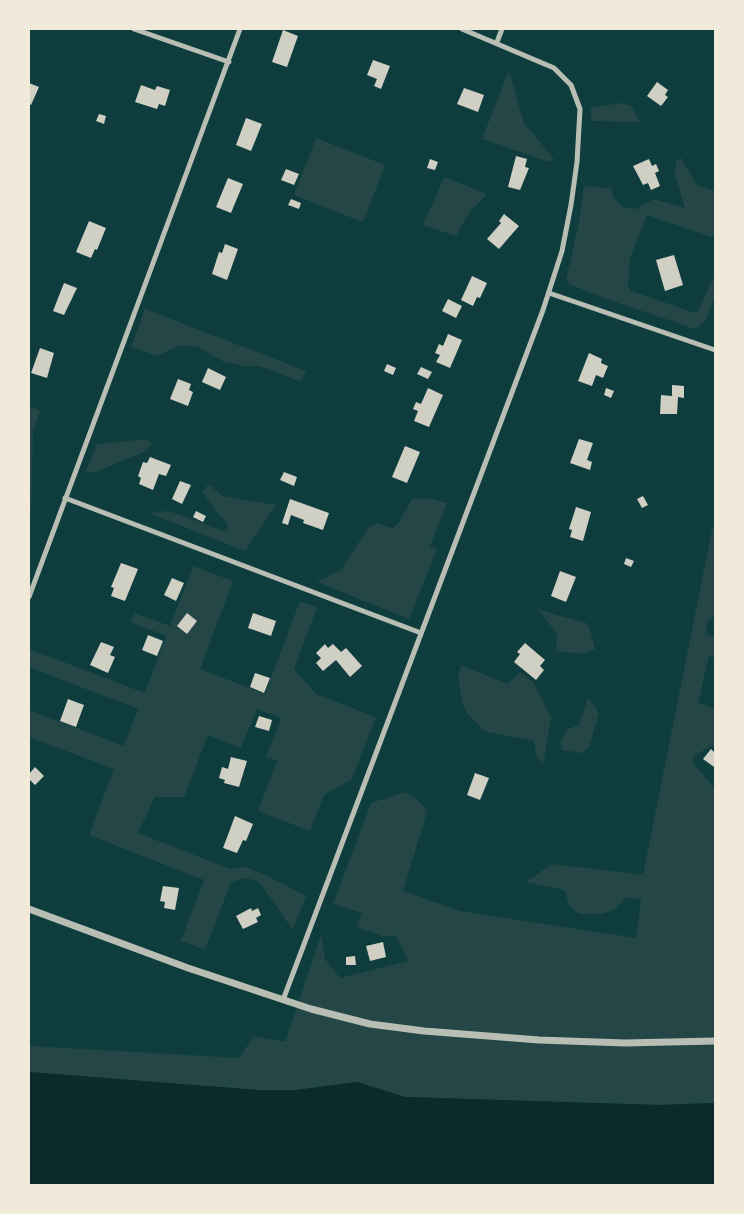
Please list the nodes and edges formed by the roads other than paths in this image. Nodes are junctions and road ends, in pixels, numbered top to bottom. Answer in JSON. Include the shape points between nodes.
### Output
{"nodes":[{"id":1,"x":134,"y":29,"type":"edge"},
{"id":2,"x":240,"y":29,"type":"edge"},
{"id":3,"x":462,"y":29,"type":"edge"},
{"id":4,"x":502,"y":29,"type":"edge"},
{"id":5,"x":497,"y":42,"type":"junction"},
{"id":6,"x":229,"y":62,"type":"junction"},
{"id":7,"x":549,"y":293,"type":"junction"},
{"id":8,"x":715,"y":350,"type":"edge"},
{"id":9,"x":65,"y":498,"type":"junction"},
{"id":10,"x":29,"y":597,"type":"edge"},
{"id":11,"x":421,"y":633,"type":"junction"},
{"id":12,"x":29,"y":909,"type":"edge"},
{"id":13,"x":283,"y":1000,"type":"junction"},
{"id":14,"x":715,"y":1041,"type":"edge"}],
"edges":[{"from":1,"to":6,"type":"street"},
{"from":2,"to":6,"type":"street"},
{"from":3,"to":5,"type":"street"},
{"from":4,"to":5,"type":"street"},
{"from":5,"to":7,"type":"street","via":[[563,75],[571,85],[580,109],[578,162],[571,205]]},
{"from":6,"to":9,"type":"street"},
{"from":7,"to":8,"type":"street"},
{"from":7,"to":11,"type":"street"},
{"from":9,"to":10,"type":"street"},
{"from":9,"to":11,"type":"street"},
{"from":11,"to":13,"type":"street"},
{"from":12,"to":13,"type":"street"},
{"from":13,"to":14,"type":"street","via":[[342,1018],[424,1031],[606,1042]]}]}
